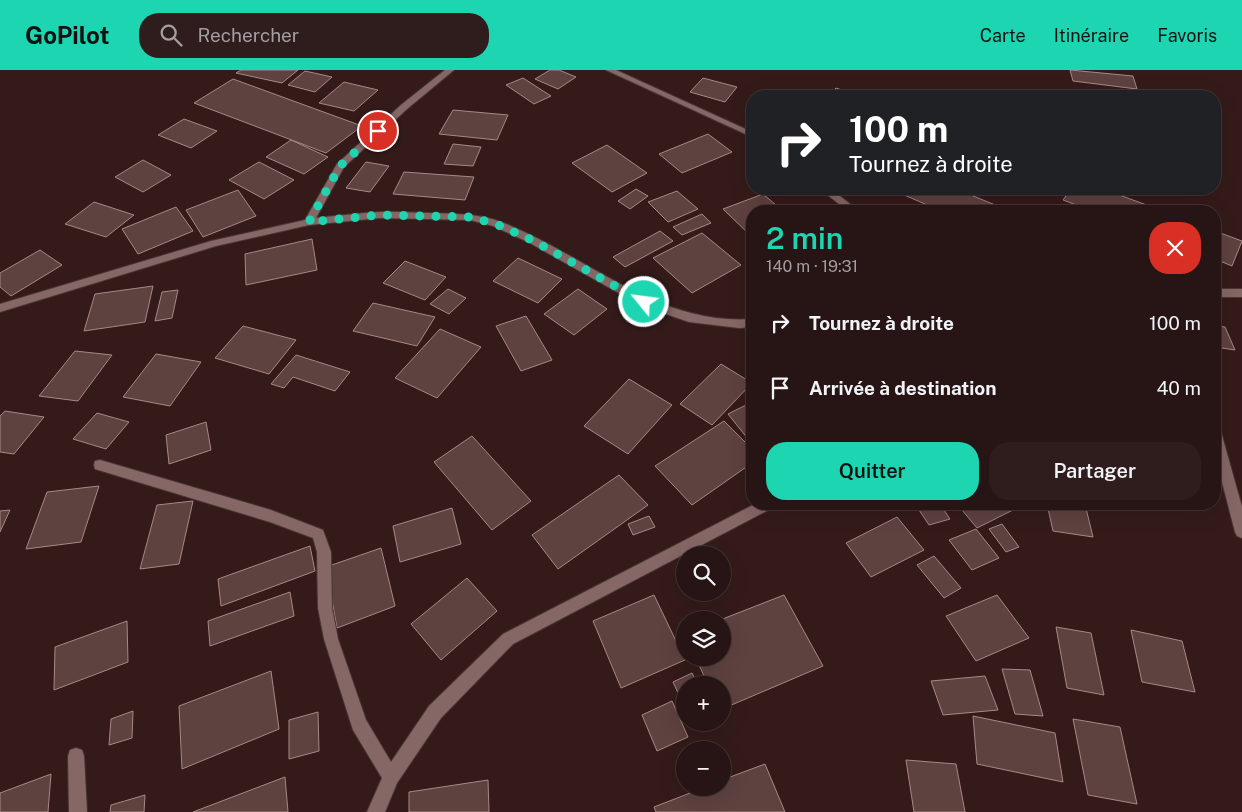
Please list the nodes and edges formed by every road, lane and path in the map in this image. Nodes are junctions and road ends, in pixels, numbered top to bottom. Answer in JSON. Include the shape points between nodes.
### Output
{"nodes":[{"id":1,"x":450,"y":70,"type":"edge"},
{"id":2,"x":610,"y":70,"type":"edge"},
{"id":3,"x":746,"y":132,"type":"edge"},
{"id":4,"x":833,"y":195,"type":"edge"},
{"id":5,"x":846,"y":205,"type":"edge"},
{"id":6,"x":309,"y":222,"type":"junction"},
{"id":7,"x":1221,"y":292,"type":"edge"},
{"id":8,"x":1242,"y":293,"type":"edge"},
{"id":9,"x":0,"y":308,"type":"edge"},
{"id":10,"x":746,"y":323,"type":"edge"},
{"id":11,"x":1221,"y":454,"type":"edge"},
{"id":12,"x":100,"y":465,"type":"dead end"},
{"id":13,"x":755,"y":510,"type":"edge"},
{"id":14,"x":1242,"y":532,"type":"edge"},
{"id":15,"x":76,"y":756,"type":"dead end"},
{"id":16,"x":391,"y":777,"type":"junction"},
{"id":17,"x":78,"y":812,"type":"edge"},
{"id":18,"x":376,"y":812,"type":"edge"}],
"edges":[{"from":1,"to":6,"type":"street","via":[[340,166]]},
{"from":2,"to":3,"type":"street"},
{"from":4,"to":5,"type":"street"},
{"from":6,"to":9,"type":"street","via":[[215,244]]},
{"from":6,"to":10,"type":"street","via":[[380,215],[470,217],[532,240],[644,302],[689,318]]},
{"from":7,"to":8,"type":"street"},
{"from":11,"to":14,"type":"street"},
{"from":12,"to":16,"type":"street","via":[[271,516],[318,534],[324,552],[325,608],[331,639],[359,724]]},
{"from":13,"to":16,"type":"street","via":[[508,639],[435,712]]},
{"from":15,"to":17,"type":"street"},
{"from":16,"to":18,"type":"street"}]}
